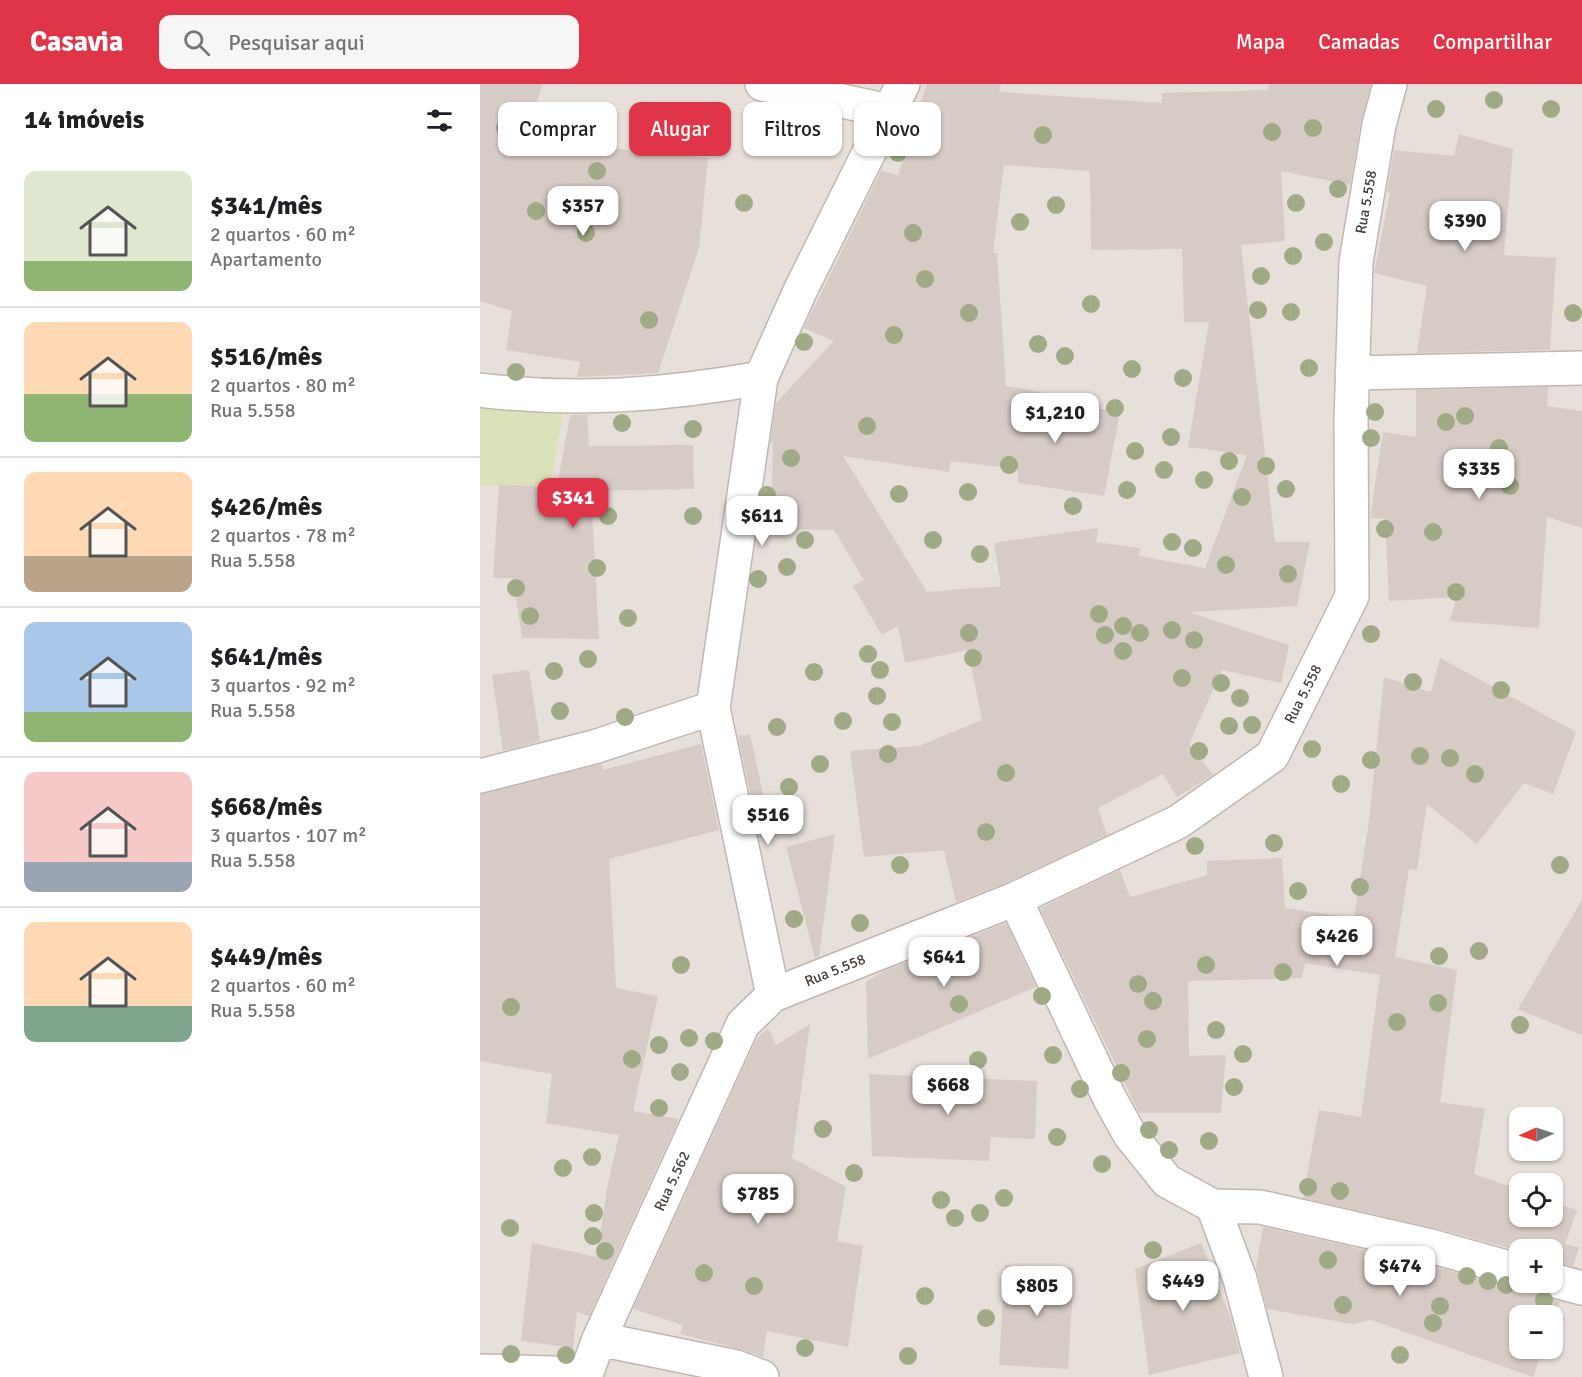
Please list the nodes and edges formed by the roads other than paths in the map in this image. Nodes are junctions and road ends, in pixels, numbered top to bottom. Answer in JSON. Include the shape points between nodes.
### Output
{"nodes":[{"id":1,"x":762,"y":84,"type":"edge"},
{"id":2,"x":1390,"y":84,"type":"edge"},
{"id":3,"x":896,"y":98,"type":"edge"},
{"id":4,"x":1582,"y":368,"type":"edge"},
{"id":5,"x":1352,"y":373,"type":"junction"},
{"id":6,"x":761,"y":378,"type":"junction"},
{"id":7,"x":480,"y":390,"type":"edge"},
{"id":8,"x":713,"y":708,"type":"junction"},
{"id":9,"x":480,"y":776,"type":"edge"},
{"id":10,"x":1015,"y":899,"type":"junction"},
{"id":11,"x":773,"y":994,"type":"junction"},
{"id":12,"x":1212,"y":1206,"type":"junction"},
{"id":13,"x":1509,"y":1268,"type":"edge"},
{"id":14,"x":1563,"y":1283,"type":"edge"},
{"id":15,"x":1582,"y":1288,"type":"edge"},
{"id":16,"x":599,"y":1339,"type":"junction"},
{"id":17,"x":480,"y":1371,"type":"edge"},
{"id":18,"x":586,"y":1375,"type":"edge"},
{"id":19,"x":762,"y":1377,"type":"edge"},
{"id":20,"x":1266,"y":1377,"type":"edge"}],
"edges":[{"from":1,"to":3,"type":"street"},
{"from":2,"to":5,"type":"street","name":"Rua 5.558","via":[[1379,125],[1356,262]]},
{"from":3,"to":6,"type":"street"},
{"from":4,"to":5,"type":"street"},
{"from":5,"to":10,"type":"street","name":"Rua 5.558","via":[[1352,596],[1272,756],[1178,822]]},
{"from":6,"to":7,"type":"street","via":[[692,391],[591,398]]},
{"from":6,"to":8,"type":"street"},
{"from":8,"to":9,"type":"street","via":[[594,747]]},
{"from":8,"to":11,"type":"street"},
{"from":10,"to":11,"type":"street","name":"Rua 5.558"},
{"from":10,"to":12,"type":"street","via":[[1130,1135],[1167,1181]]},
{"from":11,"to":16,"type":"street","name":"Rua 5.562","via":[[743,1024]]},
{"from":12,"to":13,"type":"street","via":[[1260,1207]]},
{"from":12,"to":20,"type":"street","via":[[1239,1279]]},
{"from":14,"to":15,"type":"street"},
{"from":16,"to":18,"type":"street","name":"Rua 5.562"},
{"from":16,"to":19,"type":"street","via":[[736,1367]]},
{"from":17,"to":18,"type":"street"}]}
